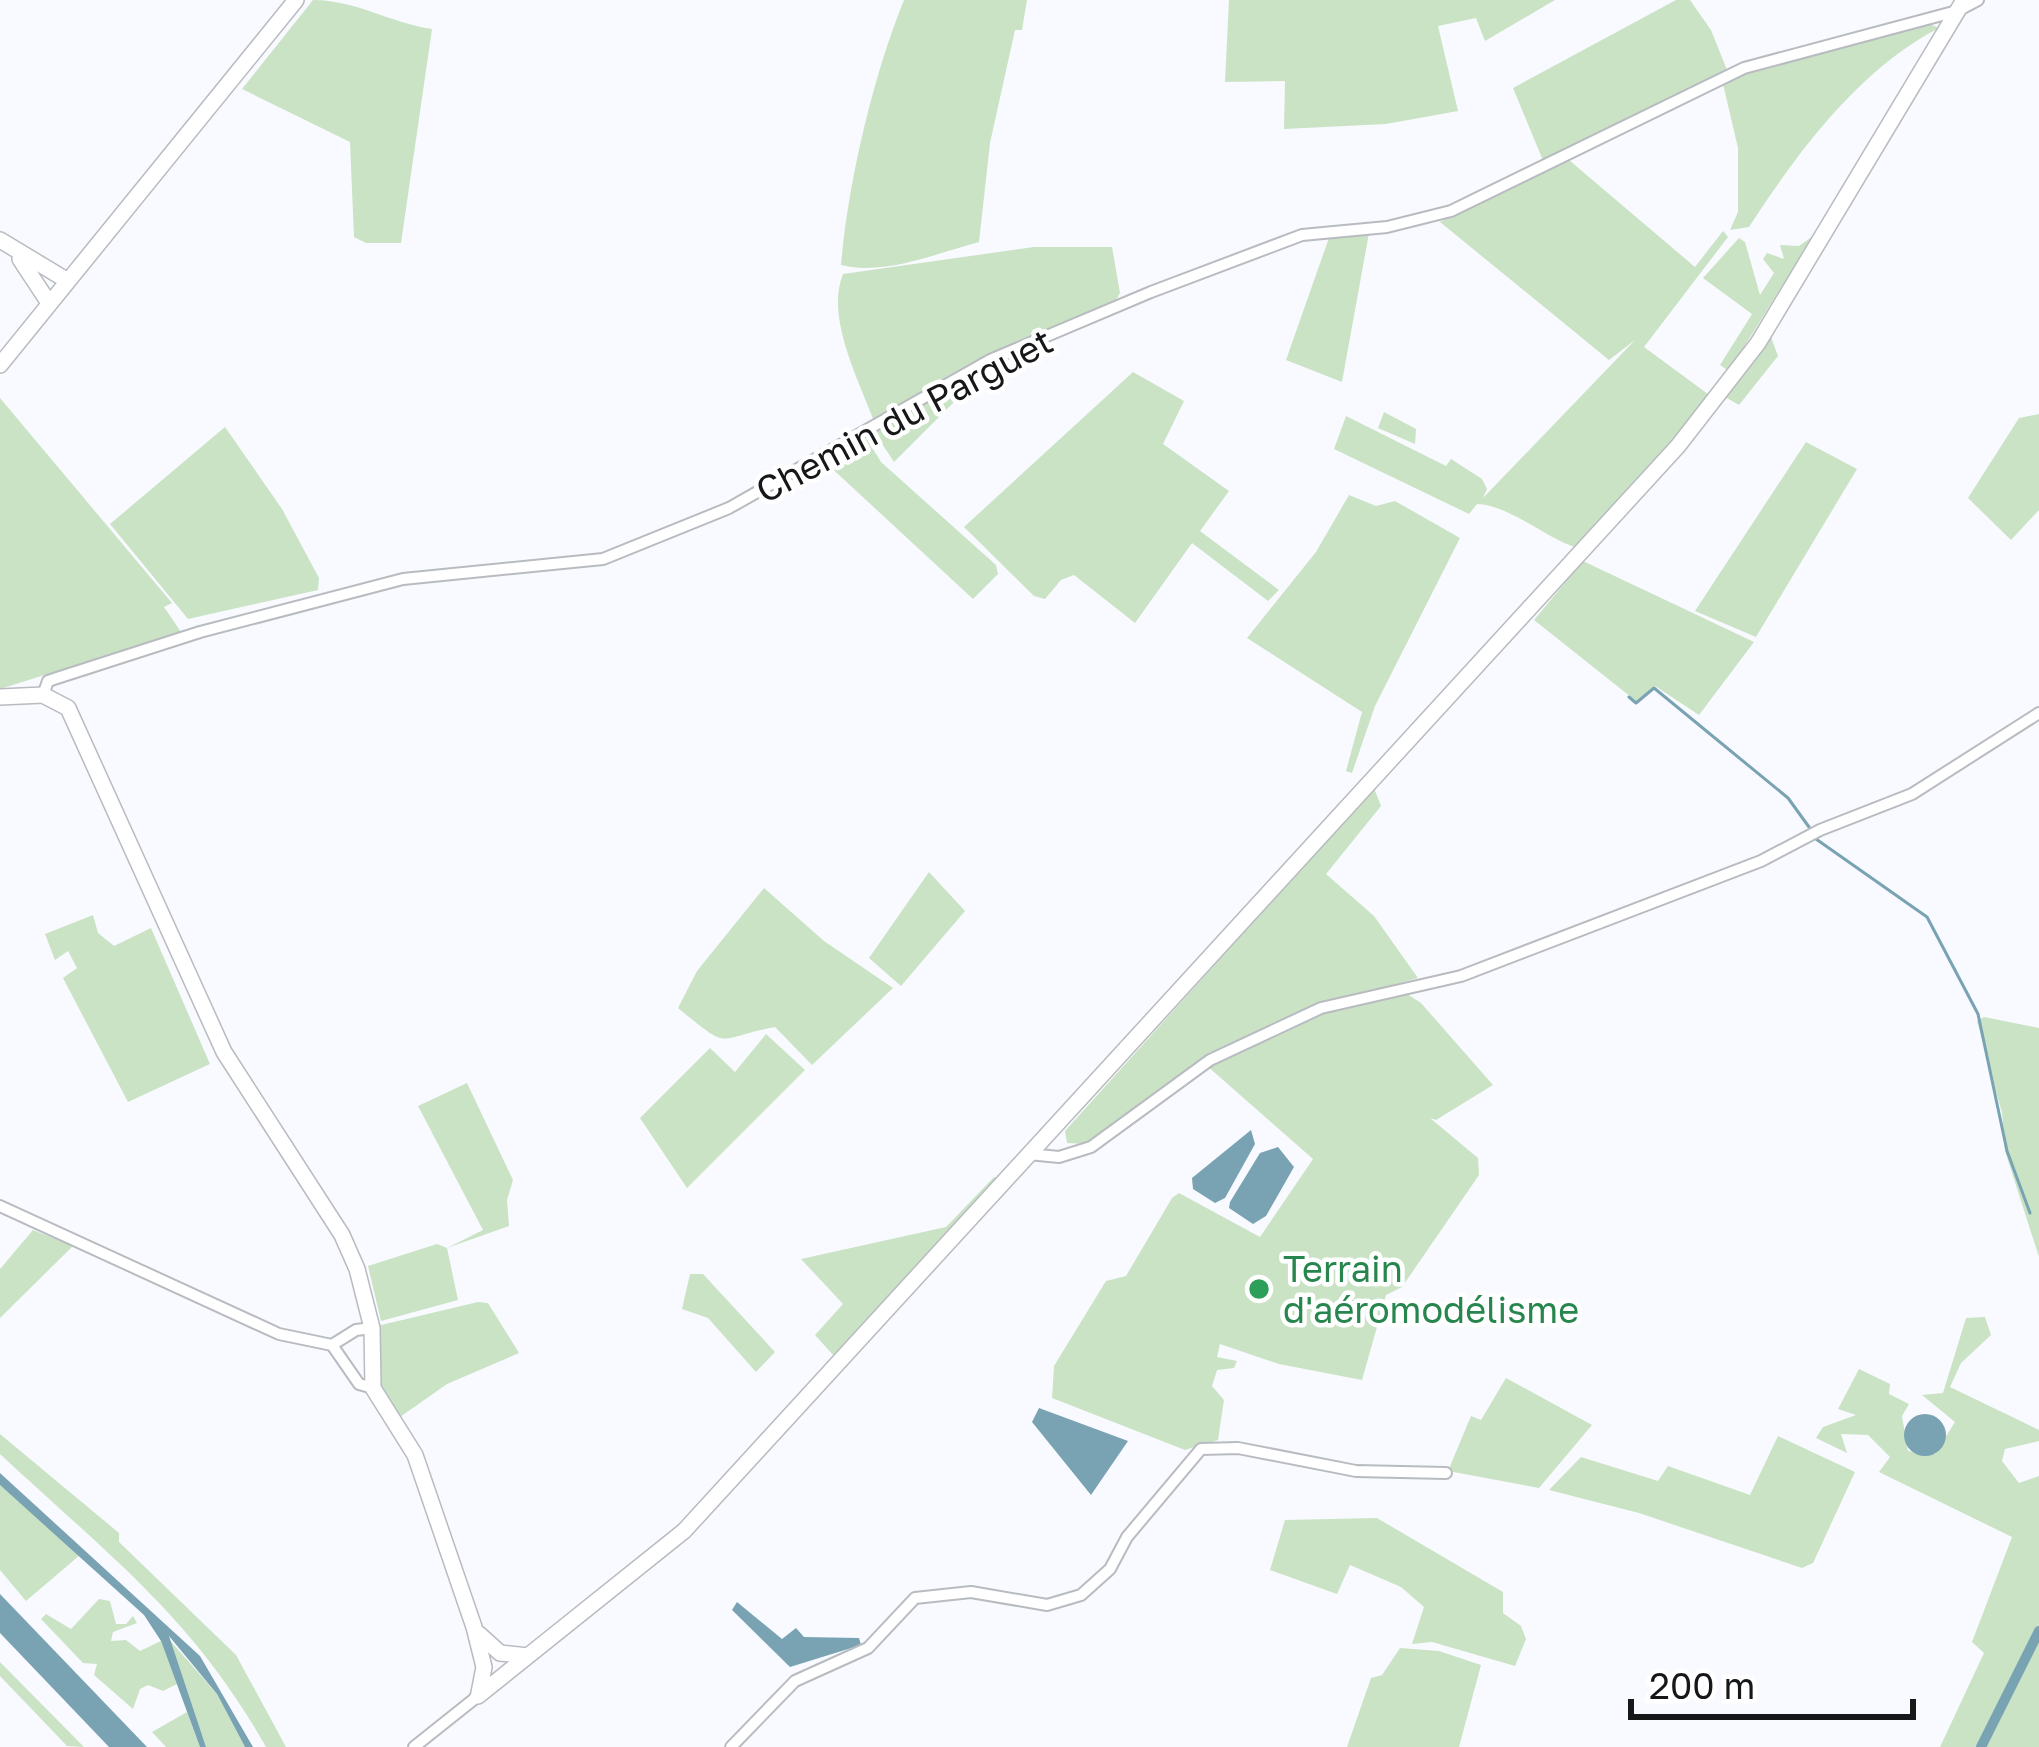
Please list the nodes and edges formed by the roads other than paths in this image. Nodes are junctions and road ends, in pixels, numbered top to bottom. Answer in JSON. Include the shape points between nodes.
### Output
{"nodes":[{"id":1,"x":296,"y":0,"type":"edge"},
{"id":2,"x":1978,"y":0,"type":"edge"},
{"id":3,"x":1960,"y":6,"type":"edge"},
{"id":4,"x":0,"y":240,"type":"edge"},
{"id":5,"x":68,"y":281,"type":"junction"},
{"id":6,"x":49,"y":303,"type":"junction"},
{"id":7,"x":0,"y":365,"type":"edge"},
{"id":8,"x":43,"y":695,"type":"junction"},
{"id":9,"x":0,"y":697,"type":"edge"},
{"id":10,"x":2039,"y":712,"type":"edge"},
{"id":11,"x":1025,"y":1154,"type":"junction"},
{"id":12,"x":0,"y":1206,"type":"edge"},
{"id":13,"x":372,"y":1328,"type":"junction"},
{"id":14,"x":332,"y":1345,"type":"junction"},
{"id":15,"x":373,"y":1388,"type":"junction"},
{"id":16,"x":1446,"y":1474,"type":"dead end"},
{"id":17,"x":488,"y":1650,"type":"junction"},
{"id":18,"x":528,"y":1656,"type":"junction"},
{"id":19,"x":505,"y":1675,"type":"junction"},
{"id":20,"x":478,"y":1696,"type":"junction"},
{"id":21,"x":414,"y":1747,"type":"edge"},
{"id":22,"x":730,"y":1747,"type":"edge"}],
"edges":[{"from":1,"to":5,"type":"street"},
{"from":2,"to":3,"type":"street","name":"Chemin du Parguet"},
{"from":3,"to":8,"type":"street","name":"Chemin du Parguet","via":[[1744,68],[1450,212],[1302,235],[1151,292],[990,360],[729,508],[603,559],[403,578],[78,671],[48,681]]},
{"from":3,"to":11,"type":"street","via":[[1758,343],[1712,404]]},
{"from":4,"to":5,"type":"street"},
{"from":4,"to":6,"type":"street"},
{"from":5,"to":6,"type":"street"},
{"from":6,"to":7,"type":"street"},
{"from":8,"to":9,"type":"street"},
{"from":8,"to":13,"type":"street","via":[[68,707],[224,1052],[342,1235]]},
{"from":10,"to":11,"type":"street","via":[[1912,794],[1745,868],[1461,976],[1321,1009],[1196,1068],[1091,1147],[1059,1157]]},
{"from":11,"to":18,"type":"street","via":[[684,1531]]},
{"from":12,"to":14,"type":"street","via":[[279,1334]]},
{"from":13,"to":14,"type":"street"},
{"from":13,"to":15,"type":"street"},
{"from":14,"to":15,"type":"street","via":[[359,1384]]},
{"from":15,"to":17,"type":"street","via":[[410,1442]]},
{"from":16,"to":22,"type":"street","via":[[1356,1471],[1238,1448],[1201,1449],[1081,1595],[1046,1605],[971,1592],[915,1598],[868,1648],[795,1681]]},
{"from":17,"to":18,"type":"street"},
{"from":17,"to":19,"type":"street"},
{"from":17,"to":20,"type":"street"},
{"from":18,"to":19,"type":"street"},
{"from":19,"to":20,"type":"street"},
{"from":20,"to":21,"type":"street"}]}
